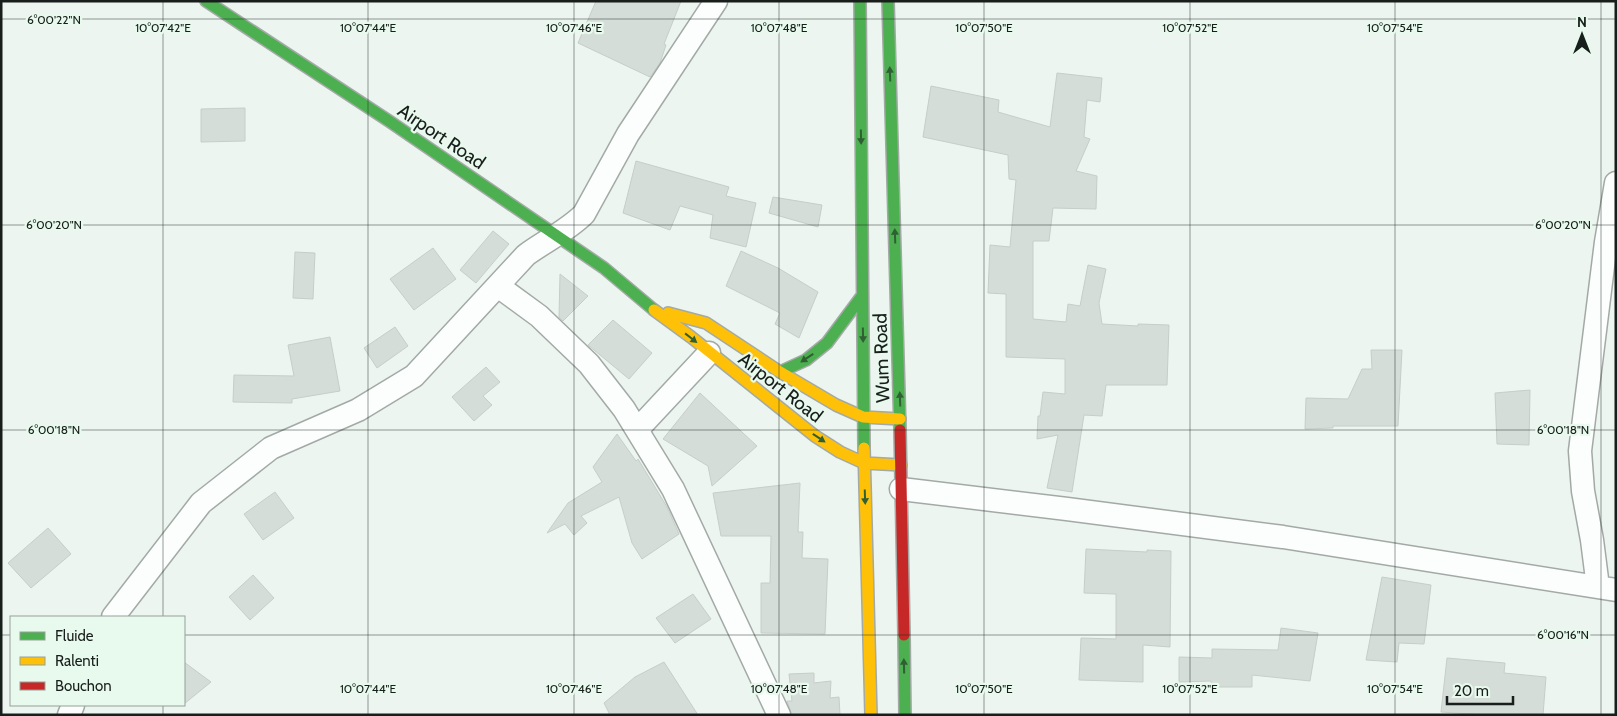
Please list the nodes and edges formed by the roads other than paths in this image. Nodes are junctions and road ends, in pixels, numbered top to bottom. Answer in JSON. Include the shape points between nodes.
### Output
{"nodes":[{"id":1,"x":206,"y":1,"type":"edge"},
{"id":2,"x":716,"y":1,"type":"edge"},
{"id":3,"x":860,"y":1,"type":"edge"},
{"id":4,"x":888,"y":1,"type":"edge"},
{"id":5,"x":1616,"y":183,"type":"edge"},
{"id":6,"x":557,"y":235,"type":"junction"},
{"id":7,"x":498,"y":286,"type":"junction"},
{"id":8,"x":862,"y":296,"type":"junction"},
{"id":9,"x":652,"y":309,"type":"junction"},
{"id":10,"x":709,"y":353,"type":"junction"},
{"id":11,"x":780,"y":372,"type":"junction"},
{"id":12,"x":863,"y":417,"type":"junction"},
{"id":13,"x":900,"y":419,"type":"junction"},
{"id":14,"x":637,"y":430,"type":"junction"},
{"id":15,"x":864,"y":463,"type":"junction"},
{"id":16,"x":901,"y":465,"type":"junction"},
{"id":17,"x":902,"y":490,"type":"junction"},
{"id":18,"x":1607,"y":588,"type":"edge"},
{"id":19,"x":114,"y":616,"type":"edge"},
{"id":20,"x":778,"y":715,"type":"edge"},
{"id":21,"x":871,"y":715,"type":"edge"},
{"id":22,"x":905,"y":715,"type":"edge"}],
"edges":[{"from":1,"to":6,"type":"main road","name":"Airport Road"},
{"from":2,"to":6,"type":"street","via":[[628,134],[584,214]]},
{"from":3,"to":8,"type":"main road","name":"Wum Road","one_way":true},
{"from":13,"to":4,"type":"main road","name":"Wum Road","one_way":true},
{"from":5,"to":18,"type":"street","via":[[1580,451],[1592,540]]},
{"from":6,"to":7,"type":"street","via":[[526,255]]},
{"from":6,"to":9,"type":"main road","name":"Airport Road","via":[[604,268]]},
{"from":7,"to":14,"type":"street","via":[[538,316],[589,364]]},
{"from":7,"to":19,"type":"street","via":[[414,376],[358,410],[271,448],[201,503]]},
{"from":8,"to":11,"type":"main road","one_way":true,"via":[[827,343],[806,360]]},
{"from":8,"to":12,"type":"main road","name":"Wum Road","one_way":true},
{"from":9,"to":10,"type":"main road","name":"Airport Road","one_way":true},
{"from":9,"to":11,"type":"main road","name":"Airport Road","via":[[706,323]]},
{"from":10,"to":14,"type":"street"},
{"from":10,"to":15,"type":"main road","name":"Airport Road","one_way":true,"via":[[815,436]]},
{"from":11,"to":12,"type":"main road","name":"Airport Road"},
{"from":12,"to":13,"type":"main road","name":"Airport Road"},
{"from":12,"to":15,"type":"main road","name":"Wum Road"},
{"from":13,"to":16,"type":"main road","name":"Wum Road"},
{"from":14,"to":20,"type":"street","via":[[673,489]]},
{"from":15,"to":16,"type":"main road","name":"Airport Road"},
{"from":15,"to":21,"type":"main road","name":"Wum Road","one_way":true},
{"from":16,"to":17,"type":"main road","name":"Wum Road"},
{"from":17,"to":18,"type":"street","via":[[1283,538]]},
{"from":22,"to":17,"type":"main road","name":"Wum Road","one_way":true}]}
